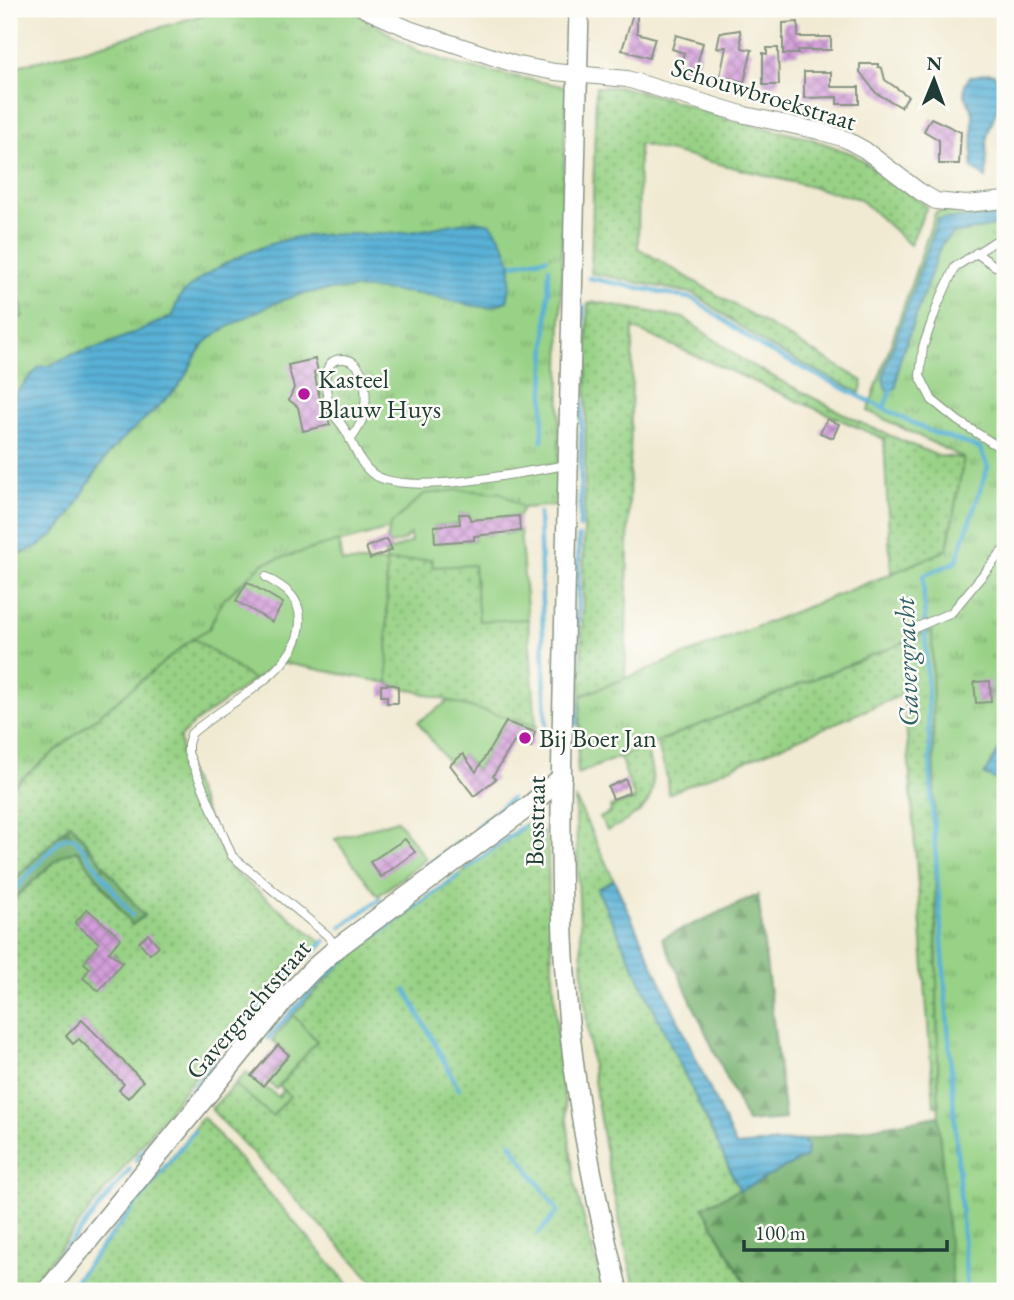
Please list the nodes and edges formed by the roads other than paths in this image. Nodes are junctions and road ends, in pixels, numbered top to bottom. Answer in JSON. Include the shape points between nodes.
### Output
{"nodes":[{"id":1,"x":363,"y":9,"type":"edge"},
{"id":2,"x":579,"y":9,"type":"edge"},
{"id":3,"x":578,"y":74,"type":"junction"},
{"id":4,"x":1005,"y":200,"type":"edge"},
{"id":5,"x":1005,"y":238,"type":"edge"},
{"id":6,"x":976,"y":253,"type":"junction"},
{"id":7,"x":1005,"y":266,"type":"edge"},
{"id":8,"x":350,"y":440,"type":"junction"},
{"id":9,"x":1005,"y":451,"type":"edge"},
{"id":10,"x":568,"y":465,"type":"junction"},
{"id":11,"x":1005,"y":548,"type":"edge"},
{"id":12,"x":266,"y":578,"type":"dead end"},
{"id":13,"x":915,"y":628,"type":"dead end"},
{"id":14,"x":562,"y":777,"type":"junction"},
{"id":15,"x":337,"y":948,"type":"junction"},
{"id":16,"x":47,"y":1291,"type":"edge"},
{"id":17,"x":618,"y":1291,"type":"edge"}],
"edges":[{"from":1,"to":3,"type":"street","name":"Schouwbroekstraat","via":[[514,64]]},
{"from":2,"to":3,"type":"street","name":"Bosstraat"},
{"from":3,"to":4,"type":"street","name":"Schouwbroekstraat","via":[[627,79],[845,139],[936,201]]},
{"from":3,"to":10,"type":"street","name":"Bosstraat"},
{"from":5,"to":6,"type":"lane"},
{"from":6,"to":7,"type":"lane","via":[[995,266]]},
{"from":6,"to":9,"type":"lane","via":[[955,267],[938,304],[923,347],[920,376],[933,400]]},
{"from":8,"to":8,"type":"lane","via":[[333,412],[325,383],[326,372],[341,359],[357,366],[365,384],[364,415]]},
{"from":8,"to":10,"type":"lane","via":[[374,475],[393,481],[455,482]]},
{"from":10,"to":14,"type":"street","name":"Bosstraat"},
{"from":11,"to":13,"type":"lane","via":[[952,612]]},
{"from":12,"to":15,"type":"lane","via":[[288,592],[300,610],[296,642],[281,665],[191,734],[188,753],[232,856]]},
{"from":14,"to":15,"type":"street","name":"Gavergrachtstraat"},
{"from":14,"to":17,"type":"street","name":"Bosstraat","via":[[561,882],[569,1026],[584,1136]]},
{"from":15,"to":16,"type":"street","name":"Gavergrachtstraat","via":[[291,992]]}]}
